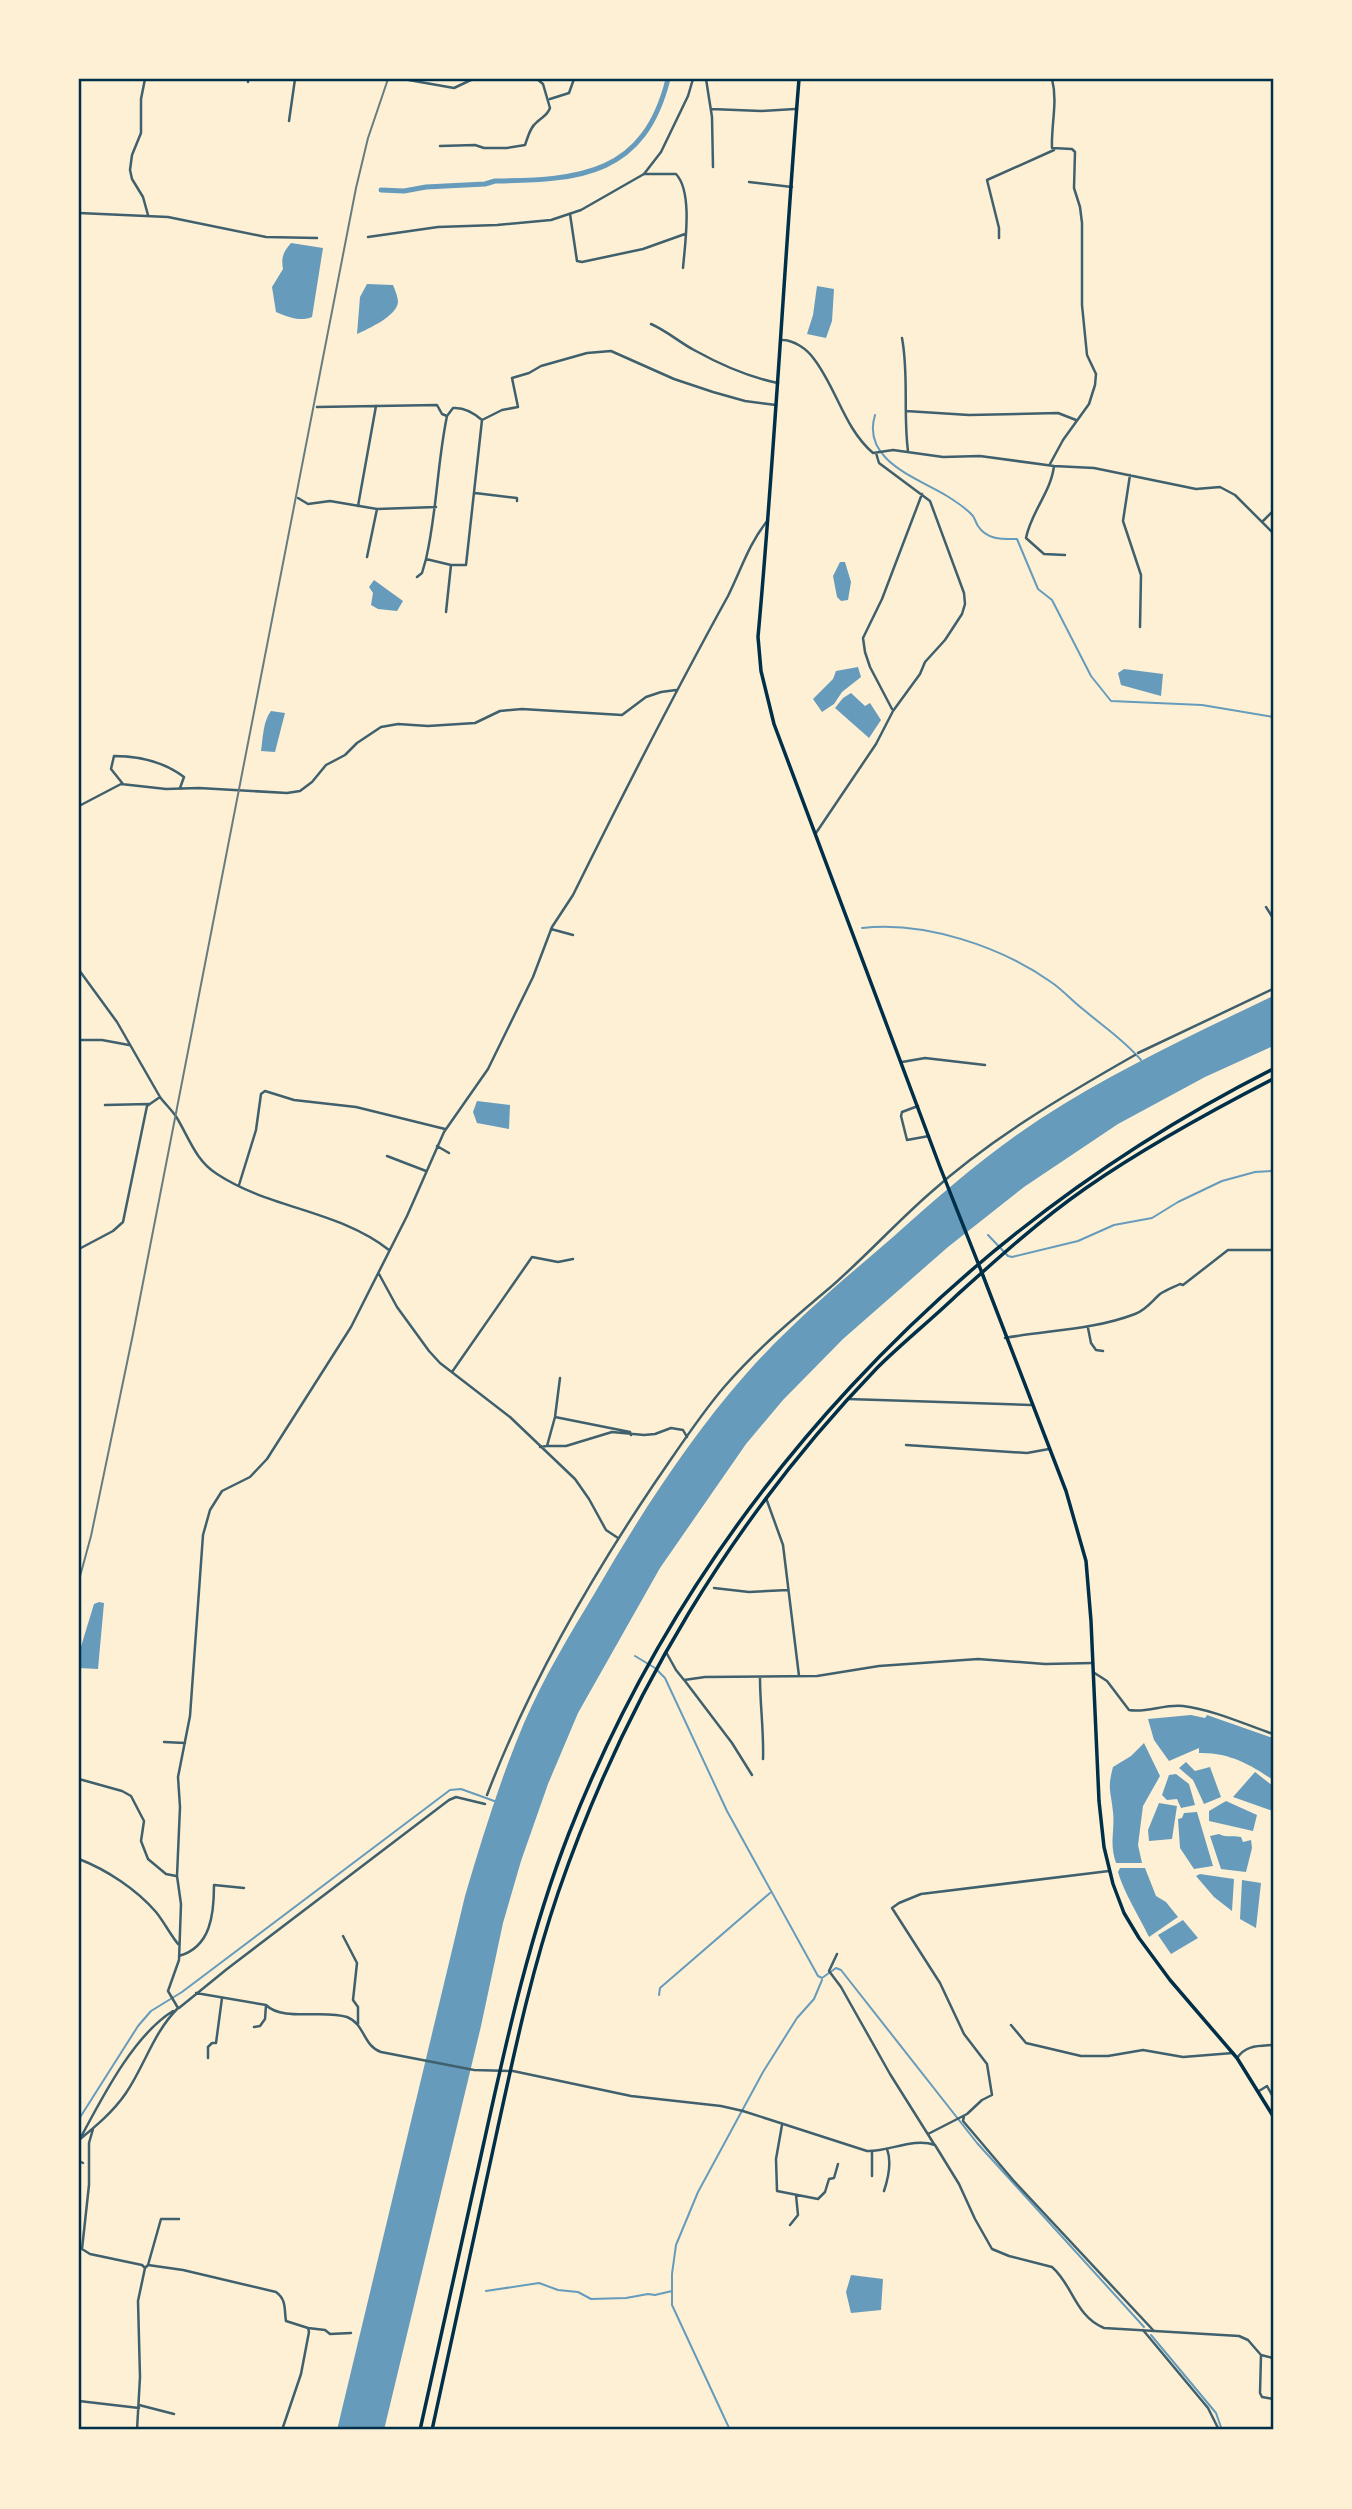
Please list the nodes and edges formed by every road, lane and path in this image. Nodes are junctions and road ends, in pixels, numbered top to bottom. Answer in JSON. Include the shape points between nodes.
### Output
{"nodes":[{"id":1,"x":145,"y":79,"type":"edge"},
{"id":2,"x":295,"y":79,"type":"edge"},
{"id":3,"x":403,"y":79,"type":"edge"},
{"id":4,"x":574,"y":79,"type":"edge"},
{"id":5,"x":692,"y":79,"type":"edge"},
{"id":6,"x":706,"y":79,"type":"edge"},
{"id":7,"x":799,"y":79,"type":"edge"},
{"id":8,"x":1052,"y":79,"type":"edge"},
{"id":9,"x":549,"y":99,"type":"junction"},
{"id":10,"x":711,"y":109,"type":"junction"},
{"id":11,"x":795,"y":109,"type":"junction"},
{"id":12,"x":289,"y":121,"type":"dead end"},
{"id":13,"x":440,"y":146,"type":"dead end"},
{"id":14,"x":1056,"y":149,"type":"junction"},
{"id":15,"x":713,"y":167,"type":"dead end"},
{"id":16,"x":645,"y":174,"type":"junction"},
{"id":17,"x":749,"y":182,"type":"dead end"},
{"id":18,"x":792,"y":187,"type":"junction"},
{"id":19,"x":79,"y":213,"type":"edge"},
{"id":20,"x":570,"y":214,"type":"junction"},
{"id":21,"x":148,"y":215,"type":"junction"},
{"id":22,"x":685,"y":234,"type":"junction"},
{"id":23,"x":369,"y":237,"type":"dead end"},
{"id":24,"x":317,"y":238,"type":"dead end"},
{"id":25,"x":999,"y":238,"type":"dead end"},
{"id":26,"x":684,"y":268,"type":"dead end"},
{"id":27,"x":651,"y":324,"type":"dead end"},
{"id":28,"x":902,"y":338,"type":"dead end"},
{"id":29,"x":781,"y":340,"type":"junction"},
{"id":30,"x":778,"y":383,"type":"junction"},
{"id":31,"x":776,"y":405,"type":"junction"},
{"id":32,"x":376,"y":406,"type":"junction"},
{"id":33,"x":317,"y":407,"type":"dead end"},
{"id":34,"x":906,"y":411,"type":"junction"},
{"id":35,"x":447,"y":416,"type":"junction"},
{"id":36,"x":482,"y":419,"type":"junction"},
{"id":37,"x":1076,"y":420,"type":"junction"},
{"id":38,"x":908,"y":451,"type":"junction"},
{"id":39,"x":876,"y":453,"type":"junction"},
{"id":40,"x":1052,"y":465,"type":"junction"},
{"id":41,"x":1130,"y":475,"type":"junction"},
{"id":42,"x":475,"y":493,"type":"junction"},
{"id":43,"x":922,"y":494,"type":"junction"},
{"id":44,"x":298,"y":498,"type":"dead end"},
{"id":45,"x":517,"y":501,"type":"dead end"},
{"id":46,"x":358,"y":506,"type":"junction"},
{"id":47,"x":436,"y":507,"type":"junction"},
{"id":48,"x":377,"y":509,"type":"junction"},
{"id":49,"x":1273,"y":511,"type":"edge"},
{"id":50,"x":768,"y":520,"type":"junction"},
{"id":51,"x":1262,"y":522,"type":"junction"},
{"id":52,"x":1273,"y":533,"type":"edge"},
{"id":53,"x":1065,"y":555,"type":"dead end"},
{"id":54,"x":367,"y":557,"type":"dead end"},
{"id":55,"x":426,"y":559,"type":"junction"},
{"id":56,"x":451,"y":565,"type":"junction"},
{"id":57,"x":417,"y":577,"type":"dead end"},
{"id":58,"x":446,"y":612,"type":"dead end"},
{"id":59,"x":1140,"y":627,"type":"dead end"},
{"id":60,"x":677,"y":691,"type":"junction"},
{"id":61,"x":893,"y":711,"type":"junction"},
{"id":62,"x":123,"y":784,"type":"junction"},
{"id":63,"x":180,"y":788,"type":"junction"},
{"id":64,"x":79,"y":806,"type":"edge"},
{"id":65,"x":816,"y":833,"type":"junction"},
{"id":66,"x":1266,"y":907,"type":"dead end"},
{"id":67,"x":1273,"y":918,"type":"edge"},
{"id":68,"x":551,"y":929,"type":"junction"},
{"id":69,"x":573,"y":934,"type":"dead end"},
{"id":70,"x":79,"y":970,"type":"edge"},
{"id":71,"x":1273,"y":989,"type":"edge"},
{"id":72,"x":79,"y":1040,"type":"edge"},
{"id":73,"x":129,"y":1045,"type":"junction"},
{"id":74,"x":902,"y":1062,"type":"junction"},
{"id":75,"x":985,"y":1065,"type":"dead end"},
{"id":76,"x":1273,"y":1069,"type":"edge"},
{"id":77,"x":1273,"y":1079,"type":"edge"},
{"id":78,"x":160,"y":1097,"type":"junction"},
{"id":79,"x":149,"y":1104,"type":"junction"},
{"id":80,"x":104,"y":1105,"type":"dead end"},
{"id":81,"x":918,"y":1106,"type":"junction"},
{"id":82,"x":445,"y":1129,"type":"junction"},
{"id":83,"x":929,"y":1136,"type":"junction"},
{"id":84,"x":437,"y":1146,"type":"junction"},
{"id":85,"x":449,"y":1153,"type":"dead end"},
{"id":86,"x":387,"y":1156,"type":"dead end"},
{"id":87,"x":426,"y":1171,"type":"junction"},
{"id":88,"x":946,"y":1182,"type":"junction"},
{"id":89,"x":239,"y":1185,"type":"junction"},
{"id":90,"x":79,"y":1249,"type":"edge"},
{"id":91,"x":1273,"y":1250,"type":"edge"},
{"id":92,"x":389,"y":1251,"type":"junction"},
{"id":93,"x":573,"y":1259,"type":"dead end"},
{"id":94,"x":978,"y":1263,"type":"junction"},
{"id":95,"x":982,"y":1273,"type":"junction"},
{"id":96,"x":379,"y":1274,"type":"junction"},
{"id":97,"x":1088,"y":1328,"type":"junction"},
{"id":98,"x":1005,"y":1338,"type":"junction"},
{"id":99,"x":1103,"y":1351,"type":"dead end"},
{"id":100,"x":452,"y":1372,"type":"junction"},
{"id":101,"x":560,"y":1378,"type":"dead end"},
{"id":102,"x":848,"y":1399,"type":"junction"},
{"id":103,"x":1031,"y":1405,"type":"junction"},
{"id":104,"x":555,"y":1417,"type":"junction"},
{"id":105,"x":631,"y":1435,"type":"junction"},
{"id":106,"x":687,"y":1437,"type":"junction"},
{"id":107,"x":906,"y":1445,"type":"dead end"},
{"id":108,"x":547,"y":1446,"type":"junction"},
{"id":109,"x":540,"y":1447,"type":"junction"},
{"id":110,"x":1050,"y":1449,"type":"junction"},
{"id":111,"x":766,"y":1498,"type":"junction"},
{"id":112,"x":619,"y":1538,"type":"junction"},
{"id":113,"x":714,"y":1588,"type":"dead end"},
{"id":114,"x":788,"y":1590,"type":"junction"},
{"id":115,"x":666,"y":1652,"type":"junction"},
{"id":116,"x":1093,"y":1663,"type":"junction"},
{"id":117,"x":1093,"y":1672,"type":"junction"},
{"id":118,"x":799,"y":1676,"type":"junction"},
{"id":119,"x":760,"y":1677,"type":"junction"},
{"id":120,"x":684,"y":1680,"type":"junction"},
{"id":121,"x":1273,"y":1734,"type":"edge"},
{"id":122,"x":164,"y":1742,"type":"dead end"},
{"id":123,"x":185,"y":1743,"type":"junction"},
{"id":124,"x":763,"y":1759,"type":"dead end"},
{"id":125,"x":752,"y":1775,"type":"dead end"},
{"id":126,"x":79,"y":1779,"type":"edge"},
{"id":127,"x":487,"y":1796,"type":"dead end"},
{"id":128,"x":485,"y":1804,"type":"dead end"},
{"id":129,"x":79,"y":1859,"type":"edge"},
{"id":130,"x":1109,"y":1871,"type":"junction"},
{"id":131,"x":177,"y":1876,"type":"junction"},
{"id":132,"x":243,"y":1888,"type":"dead end"},
{"id":133,"x":343,"y":1936,"type":"dead end"},
{"id":134,"x":178,"y":1945,"type":"junction"},
{"id":135,"x":837,"y":1954,"type":"dead end"},
{"id":136,"x":179,"y":1956,"type":"junction"},
{"id":137,"x":196,"y":1993,"type":"junction"},
{"id":138,"x":222,"y":1998,"type":"junction"},
{"id":139,"x":266,"y":2004,"type":"junction"},
{"id":140,"x":177,"y":2006,"type":"junction"},
{"id":141,"x":358,"y":2024,"type":"junction"},
{"id":142,"x":1012,"y":2025,"type":"dead end"},
{"id":143,"x":254,"y":2028,"type":"dead end"},
{"id":144,"x":1273,"y":2045,"type":"edge"},
{"id":145,"x":1233,"y":2053,"type":"junction"},
{"id":146,"x":208,"y":2058,"type":"dead end"},
{"id":147,"x":1237,"y":2058,"type":"junction"},
{"id":148,"x":500,"y":2069,"type":"junction"},
{"id":149,"x":510,"y":2071,"type":"junction"},
{"id":150,"x":1259,"y":2091,"type":"junction"},
{"id":151,"x":1273,"y":2097,"type":"edge"},
{"id":152,"x":962,"y":2116,"type":"junction"},
{"id":153,"x":1273,"y":2116,"type":"edge"},
{"id":154,"x":782,"y":2124,"type":"junction"},
{"id":155,"x":93,"y":2129,"type":"junction"},
{"id":156,"x":928,"y":2134,"type":"junction"},
{"id":157,"x":79,"y":2140,"type":"edge"},
{"id":158,"x":935,"y":2145,"type":"junction"},
{"id":159,"x":887,"y":2149,"type":"junction"},
{"id":160,"x":872,"y":2151,"type":"junction"},
{"id":161,"x":838,"y":2164,"type":"dead end"},
{"id":162,"x":872,"y":2176,"type":"dead end"},
{"id":163,"x":884,"y":2191,"type":"dead end"},
{"id":164,"x":796,"y":2195,"type":"junction"},
{"id":165,"x":178,"y":2220,"type":"dead end"},
{"id":166,"x":790,"y":2225,"type":"dead end"},
{"id":167,"x":147,"y":2267,"type":"junction"},
{"id":168,"x":308,"y":2328,"type":"junction"},
{"id":169,"x":1143,"y":2330,"type":"junction"},
{"id":170,"x":1153,"y":2330,"type":"junction"},
{"id":171,"x":351,"y":2333,"type":"dead end"},
{"id":172,"x":1261,"y":2356,"type":"junction"},
{"id":173,"x":1273,"y":2358,"type":"edge"},
{"id":174,"x":1273,"y":2399,"type":"edge"},
{"id":175,"x":79,"y":2401,"type":"edge"},
{"id":176,"x":139,"y":2406,"type":"junction"},
{"id":177,"x":174,"y":2414,"type":"dead end"},
{"id":178,"x":137,"y":2430,"type":"edge"},
{"id":179,"x":282,"y":2430,"type":"edge"},
{"id":180,"x":420,"y":2430,"type":"edge"},
{"id":181,"x":432,"y":2430,"type":"edge"},
{"id":182,"x":1219,"y":2430,"type":"edge"}],
"edges":[{"from":1,"to":21,"type":"street","via":[[141,133],[130,170]]},
{"from":2,"to":12,"type":"street"},
{"from":3,"to":9,"type":"street","via":[[454,88],[473,79],[537,79]]},
{"from":4,"to":9,"type":"street","via":[[569,93]]},
{"from":5,"to":16,"type":"street","via":[[661,152]]},
{"from":6,"to":10,"type":"street"},
{"from":7,"to":11,"type":"main road"},
{"from":8,"to":14,"type":"street","via":[[1051,142]]},
{"from":9,"to":13,"type":"street","via":[[547,115],[531,128],[525,145]]},
{"from":10,"to":11,"type":"street"},
{"from":10,"to":15,"type":"street"},
{"from":11,"to":18,"type":"main road"},
{"from":14,"to":25,"type":"street","via":[[987,180]]},
{"from":14,"to":37,"type":"street","via":[[1075,152],[1084,332],[1096,374],[1093,397]]},
{"from":16,"to":20,"type":"street"},
{"from":16,"to":22,"type":"street","via":[[676,174],[681,179]]},
{"from":17,"to":18,"type":"street"},
{"from":18,"to":29,"type":"main road"},
{"from":19,"to":21,"type":"street"},
{"from":20,"to":22,"type":"street","via":[[574,250],[577,261],[582,262]]},
{"from":20,"to":23,"type":"street","via":[[551,220],[438,227]]},
{"from":21,"to":24,"type":"street","via":[[266,237]]},
{"from":22,"to":26,"type":"street"},
{"from":27,"to":30,"type":"street","via":[[731,369]]},
{"from":28,"to":34,"type":"street"},
{"from":29,"to":30,"type":"main road"},
{"from":29,"to":39,"type":"street","via":[[796,343],[814,358],[850,425],[867,449]]},
{"from":30,"to":31,"type":"main road"},
{"from":31,"to":36,"type":"street","via":[[713,392],[603,351],[512,378],[518,407]]},
{"from":31,"to":50,"type":"main road"},
{"from":32,"to":33,"type":"street"},
{"from":32,"to":35,"type":"street","via":[[437,405]]},
{"from":32,"to":46,"type":"street"},
{"from":34,"to":37,"type":"street","via":[[1058,413]]},
{"from":34,"to":38,"type":"street"},
{"from":35,"to":36,"type":"street","via":[[458,408]]},
{"from":35,"to":47,"type":"street"},
{"from":36,"to":42,"type":"street"},
{"from":37,"to":40,"type":"street"},
{"from":38,"to":39,"type":"street"},
{"from":38,"to":40,"type":"street"},
{"from":39,"to":43,"type":"street","via":[[878,463]]},
{"from":40,"to":41,"type":"street"},
{"from":40,"to":53,"type":"street","via":[[1051,480],[1026,538],[1044,554]]},
{"from":41,"to":51,"type":"street","via":[[1196,489],[1223,488]]},
{"from":41,"to":59,"type":"street","via":[[1123,521],[1141,575]]},
{"from":42,"to":45,"type":"street"},
{"from":42,"to":56,"type":"street","via":[[466,565]]},
{"from":43,"to":61,"type":"street","via":[[863,638],[867,659]]},
{"from":43,"to":61,"type":"street","via":[[930,501],[965,604],[953,629]]},
{"from":44,"to":46,"type":"street","via":[[308,504],[330,501]]},
{"from":46,"to":48,"type":"street"},
{"from":47,"to":48,"type":"street"},
{"from":47,"to":55,"type":"street"},
{"from":48,"to":54,"type":"street"},
{"from":49,"to":51,"type":"street"},
{"from":50,"to":60,"type":"street"},
{"from":50,"to":65,"type":"main road","via":[[760,663],[774,724]]},
{"from":51,"to":52,"type":"street"},
{"from":55,"to":56,"type":"street"},
{"from":55,"to":57,"type":"street"},
{"from":56,"to":58,"type":"street"},
{"from":60,"to":63,"type":"street","via":[[646,697],[622,715],[522,709],[500,711],[475,723],[381,727],[326,765],[300,791]]},
{"from":60,"to":68,"type":"street","via":[[573,895]]},
{"from":61,"to":65,"type":"street"},
{"from":62,"to":63,"type":"street"},
{"from":62,"to":63,"type":"street","via":[[111,769],[114,756],[171,767],[184,777]]},
{"from":62,"to":64,"type":"street"},
{"from":65,"to":74,"type":"main road"},
{"from":66,"to":67,"type":"street"},
{"from":68,"to":69,"type":"street"},
{"from":68,"to":82,"type":"street","via":[[488,1069]]},
{"from":70,"to":73,"type":"street"},
{"from":71,"to":88,"type":"street","via":[[1136,1054],[1038,1113]]},
{"from":72,"to":73,"type":"street"},
{"from":73,"to":78,"type":"street"},
{"from":74,"to":75,"type":"street","via":[[925,1058]]},
{"from":74,"to":81,"type":"main road"},
{"from":76,"to":94,"type":"main road","via":[[1107,1166]]},
{"from":77,"to":95,"type":"main road","via":[[1129,1159],[1050,1214]]},
{"from":78,"to":79,"type":"street"},
{"from":78,"to":89,"type":"street","via":[[175,1115],[192,1150],[215,1173]]},
{"from":79,"to":80,"type":"street"},
{"from":79,"to":90,"type":"street","via":[[122,1223]]},
{"from":81,"to":83,"type":"main road"},
{"from":81,"to":83,"type":"street","via":[[902,1112],[907,1140]]},
{"from":82,"to":84,"type":"street"},
{"from":82,"to":89,"type":"street","via":[[265,1091]]},
{"from":83,"to":88,"type":"main road"},
{"from":84,"to":85,"type":"street"},
{"from":84,"to":87,"type":"street"},
{"from":86,"to":87,"type":"street"},
{"from":87,"to":92,"type":"street"},
{"from":88,"to":94,"type":"main road"},
{"from":88,"to":106,"type":"street","via":[[764,1343]]},
{"from":89,"to":92,"type":"street","via":[[331,1218]]},
{"from":91,"to":97,"type":"street","via":[[1228,1250],[1136,1314]]},
{"from":92,"to":96,"type":"street"},
{"from":93,"to":100,"type":"street","via":[[558,1262],[532,1257]]},
{"from":94,"to":95,"type":"main road"},
{"from":94,"to":148,"type":"main road","via":[[895,1339],[790,1456],[749,1509],[653,1657],[600,1758],[568,1836],[527,1958]]},
{"from":95,"to":98,"type":"main road"},
{"from":95,"to":102,"type":"main road"},
{"from":96,"to":100,"type":"street","via":[[429,1351]]},
{"from":96,"to":123,"type":"street","via":[[267,1459],[250,1477],[222,1491],[210,1510],[201,1547]]},
{"from":97,"to":98,"type":"street"},
{"from":97,"to":99,"type":"street","via":[[1091,1343]]},
{"from":98,"to":103,"type":"main road"},
{"from":100,"to":109,"type":"street"},
{"from":101,"to":104,"type":"street"},
{"from":102,"to":103,"type":"street"},
{"from":102,"to":111,"type":"main road"},
{"from":103,"to":110,"type":"main road"},
{"from":104,"to":105,"type":"street"},
{"from":104,"to":108,"type":"street"},
{"from":105,"to":106,"type":"street","via":[[671,1428],[683,1430]]},
{"from":105,"to":108,"type":"street","via":[[612,1432],[566,1446]]},
{"from":106,"to":112,"type":"street"},
{"from":107,"to":110,"type":"street","via":[[1027,1453]]},
{"from":108,"to":109,"type":"street"},
{"from":109,"to":112,"type":"street","via":[[575,1479],[606,1530]]},
{"from":110,"to":116,"type":"main road","via":[[1086,1561]]},
{"from":111,"to":114,"type":"street","via":[[783,1545]]},
{"from":111,"to":115,"type":"main road"},
{"from":112,"to":127,"type":"street","via":[[547,1662]]},
{"from":113,"to":114,"type":"street"},
{"from":114,"to":118,"type":"street"},
{"from":115,"to":120,"type":"street"},
{"from":115,"to":149,"type":"main road","via":[[609,1765],[562,1882]]},
{"from":116,"to":117,"type":"main road"},
{"from":116,"to":118,"type":"street","via":[[978,1660]]},
{"from":117,"to":121,"type":"street","via":[[1107,1681],[1129,1710],[1186,1707]]},
{"from":117,"to":130,"type":"main road","via":[[1099,1801]]},
{"from":118,"to":119,"type":"street"},
{"from":119,"to":120,"type":"street"},
{"from":119,"to":124,"type":"street"},
{"from":120,"to":125,"type":"street"},
{"from":122,"to":123,"type":"street"},
{"from":123,"to":131,"type":"street","via":[[178,1777]]},
{"from":126,"to":131,"type":"street","via":[[131,1796],[144,1821],[141,1841],[148,1859],[166,1874]]},
{"from":128,"to":137,"type":"street","via":[[456,1797],[449,1800]]},
{"from":129,"to":134,"type":"street","via":[[99,1867],[135,1894],[155,1912]]},
{"from":130,"to":145,"type":"main road","via":[[1139,1938]]},
{"from":130,"to":152,"type":"street","via":[[921,1894],[892,1908],[940,1983],[964,2034],[987,2064],[992,2095]]},
{"from":131,"to":134,"type":"street","via":[[181,1904]]},
{"from":132,"to":136,"type":"street","via":[[214,1885],[207,1934],[191,1952]]},
{"from":133,"to":141,"type":"street","via":[[357,1963],[353,2000]]},
{"from":134,"to":136,"type":"street"},
{"from":135,"to":156,"type":"street","via":[[831,1973]]},
{"from":136,"to":140,"type":"street","via":[[169,1993]]},
{"from":137,"to":138,"type":"street"},
{"from":137,"to":140,"type":"street"},
{"from":138,"to":139,"type":"street"},
{"from":138,"to":146,"type":"street","via":[[216,2043],[208,2047]]},
{"from":139,"to":141,"type":"street","via":[[285,2013],[339,2015]]},
{"from":139,"to":143,"type":"street","via":[[265,2019]]},
{"from":140,"to":155,"type":"street","via":[[155,2036],[126,2093]]},
{"from":140,"to":157,"type":"street","via":[[146,2031]]},
{"from":141,"to":148,"type":"street","via":[[374,2049],[474,2070]]},
{"from":142,"to":145,"type":"street","via":[[1026,2043],[1081,2056],[1143,2050],[1183,2057]]},
{"from":144,"to":147,"type":"street","via":[[1251,2047]]},
{"from":145,"to":147,"type":"main road"},
{"from":147,"to":150,"type":"main road"},
{"from":148,"to":149,"type":"street"},
{"from":148,"to":180,"type":"main road"},
{"from":149,"to":154,"type":"street","via":[[631,2096],[741,2111]]},
{"from":149,"to":181,"type":"main road"},
{"from":150,"to":151,"type":"street","via":[[1267,2086]]},
{"from":150,"to":153,"type":"main road"},
{"from":152,"to":156,"type":"street"},
{"from":152,"to":170,"type":"street","via":[[999,2164]]},
{"from":154,"to":160,"type":"street"},
{"from":154,"to":164,"type":"street","via":[[775,2188]]},
{"from":155,"to":157,"type":"street"},
{"from":155,"to":167,"type":"street","via":[[82,2249]]},
{"from":156,"to":158,"type":"street"},
{"from":158,"to":159,"type":"street"},
{"from":158,"to":169,"type":"street","via":[[992,2249],[1052,2267],[1095,2324]]},
{"from":159,"to":160,"type":"street"},
{"from":159,"to":163,"type":"street"},
{"from":160,"to":162,"type":"street"},
{"from":161,"to":164,"type":"street","via":[[821,2197]]},
{"from":164,"to":166,"type":"street","via":[[798,2215]]},
{"from":165,"to":167,"type":"street","via":[[161,2219]]},
{"from":167,"to":168,"type":"street","via":[[183,2270],[276,2292],[284,2299],[288,2324]]},
{"from":167,"to":176,"type":"street","via":[[138,2301]]},
{"from":168,"to":171,"type":"street"},
{"from":168,"to":179,"type":"street","via":[[301,2374]]},
{"from":169,"to":170,"type":"street"},
{"from":169,"to":182,"type":"street","via":[[1208,2409]]},
{"from":170,"to":172,"type":"street","via":[[1239,2336]]},
{"from":172,"to":173,"type":"street"},
{"from":172,"to":174,"type":"street","via":[[1260,2393]]},
{"from":175,"to":176,"type":"street"},
{"from":176,"to":177,"type":"street"},
{"from":176,"to":178,"type":"street"}]}
